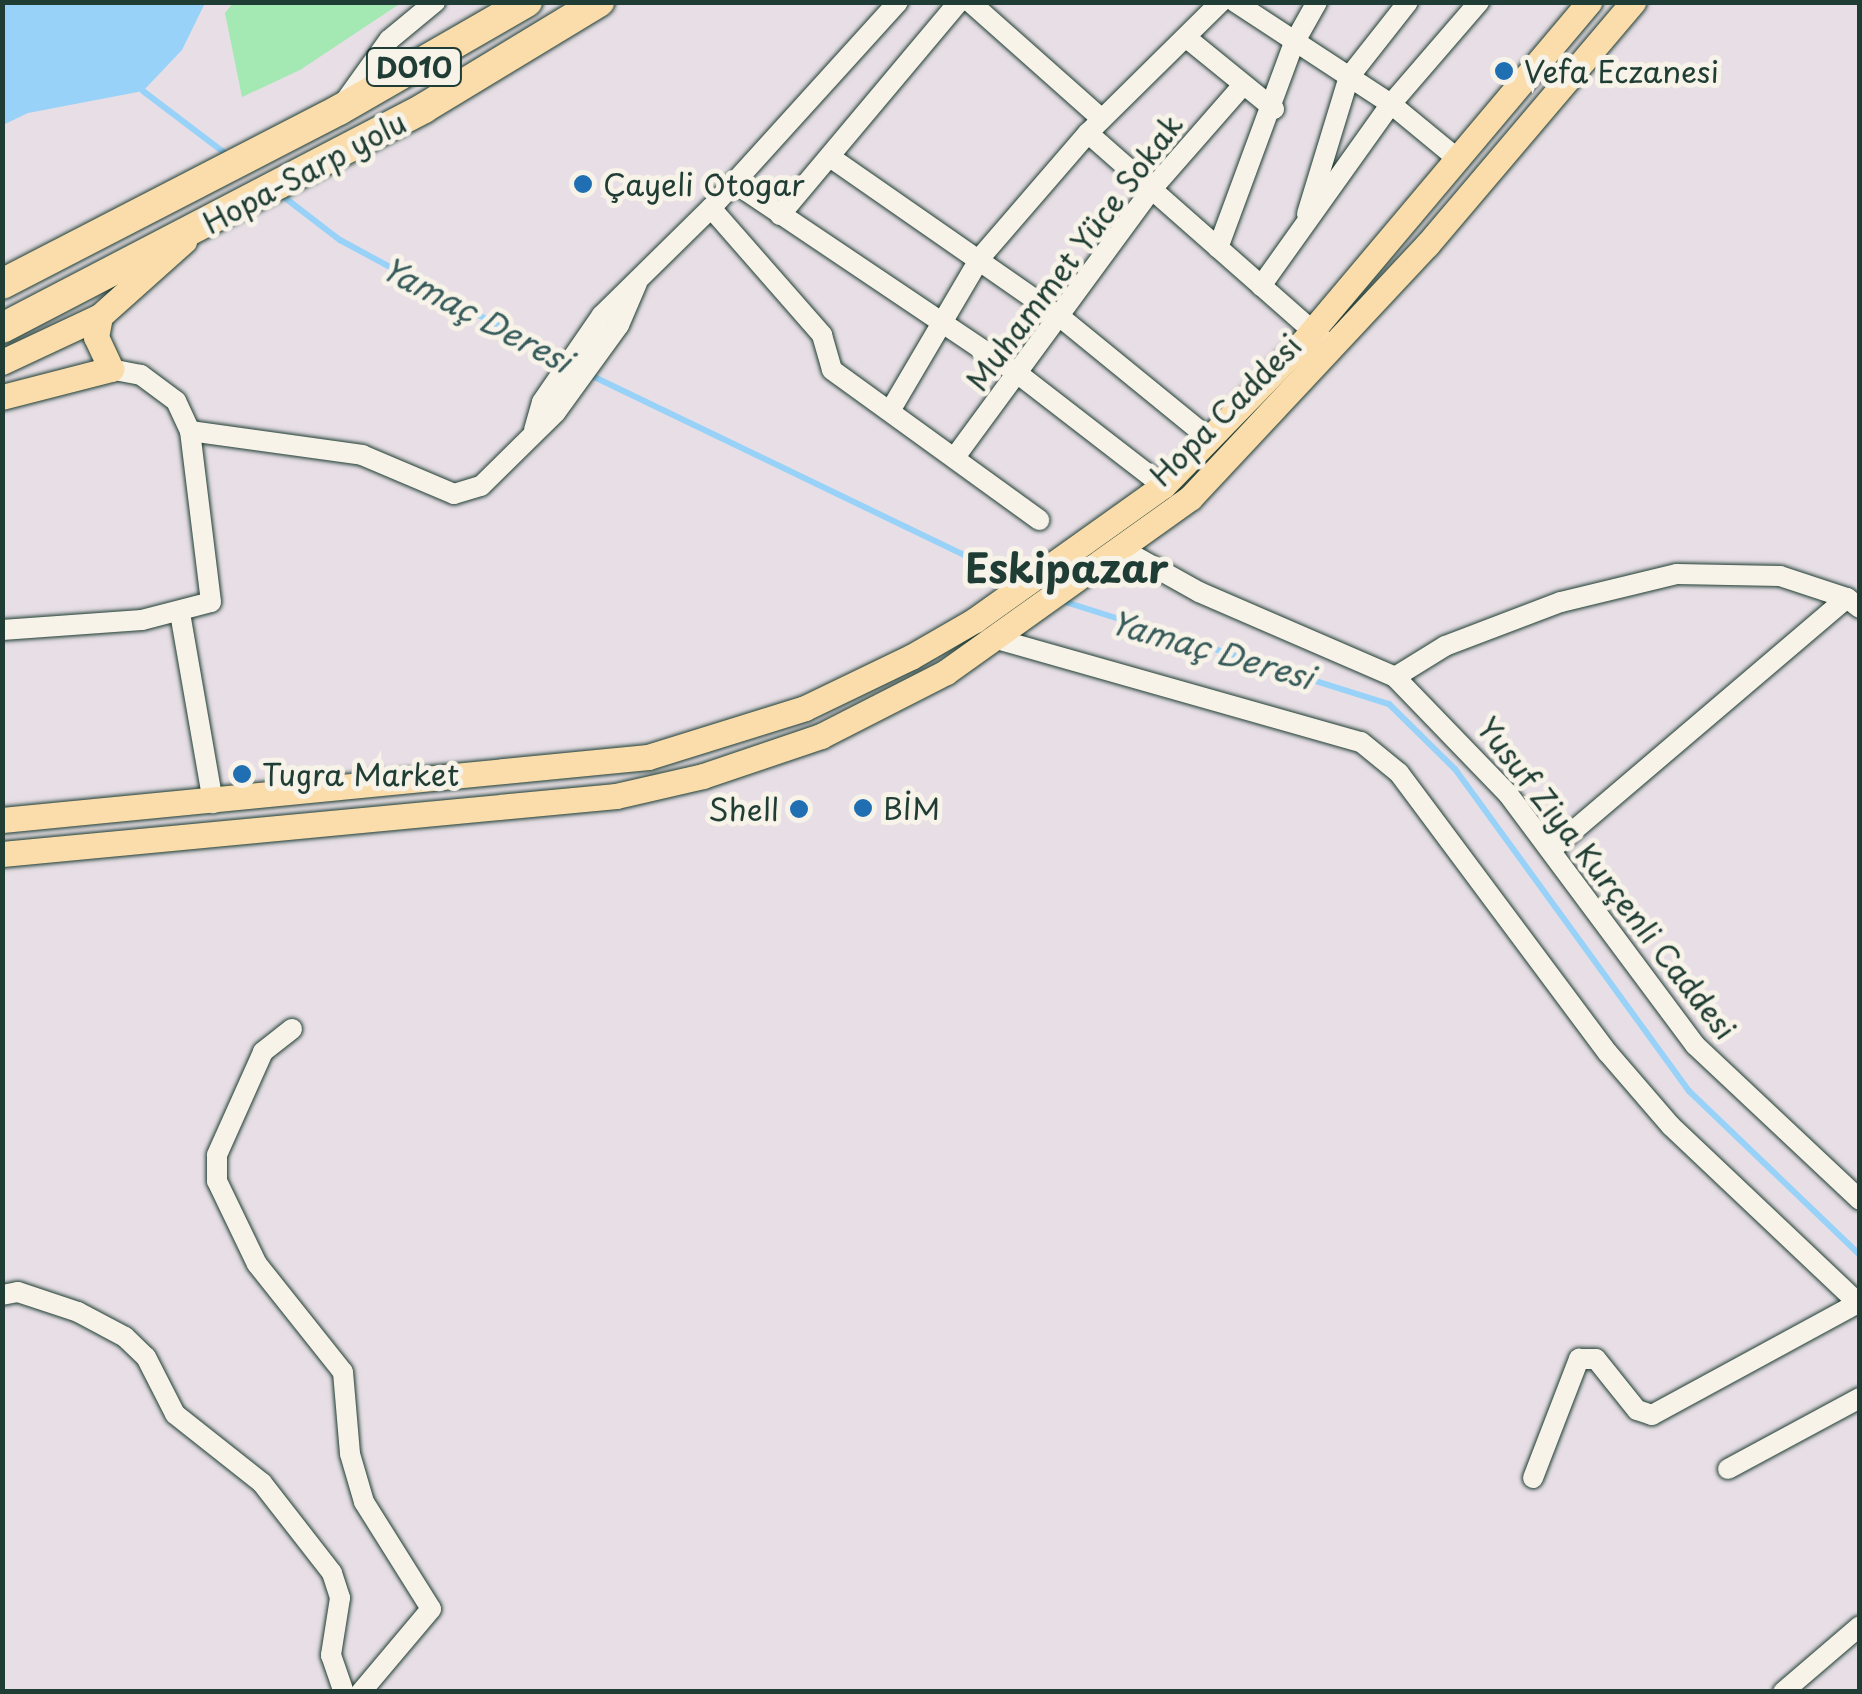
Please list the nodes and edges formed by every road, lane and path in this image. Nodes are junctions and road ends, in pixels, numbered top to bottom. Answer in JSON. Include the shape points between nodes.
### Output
{"nodes":[{"id":1,"x":434,"y":2,"type":"edge"},
{"id":2,"x":527,"y":2,"type":"edge"},
{"id":3,"x":599,"y":2,"type":"edge"},
{"id":4,"x":898,"y":2,"type":"edge"},
{"id":5,"x":959,"y":2,"type":"edge"},
{"id":6,"x":970,"y":2,"type":"edge"},
{"id":7,"x":1220,"y":2,"type":"edge"},
{"id":8,"x":1235,"y":2,"type":"edge"},
{"id":9,"x":1317,"y":2,"type":"edge"},
{"id":10,"x":1408,"y":2,"type":"edge"},
{"id":11,"x":1479,"y":2,"type":"edge"},
{"id":12,"x":1589,"y":2,"type":"edge"},
{"id":13,"x":1633,"y":2,"type":"edge"},
{"id":14,"x":1188,"y":39,"type":"junction"},
{"id":15,"x":1294,"y":44,"type":"junction"},
{"id":16,"x":1349,"y":76,"type":"junction"},
{"id":17,"x":1243,"y":85,"type":"junction"},
{"id":18,"x":1391,"y":104,"type":"junction"},
{"id":19,"x":339,"y":110,"type":"junction"},
{"id":20,"x":1274,"y":110,"type":"junction"},
{"id":21,"x":1095,"y":126,"type":"junction"},
{"id":22,"x":830,"y":156,"type":"junction"},
{"id":23,"x":1454,"y":156,"type":"junction"},
{"id":24,"x":736,"y":184,"type":"junction"},
{"id":25,"x":1152,"y":189,"type":"junction"},
{"id":26,"x":711,"y":208,"type":"junction"},
{"id":27,"x":780,"y":215,"type":"junction"},
{"id":28,"x":200,"y":226,"type":"junction"},
{"id":29,"x":1300,"y":232,"type":"junction"},
{"id":30,"x":1218,"y":248,"type":"junction"},
{"id":31,"x":980,"y":258,"type":"junction"},
{"id":32,"x":2,"y":284,"type":"edge"},
{"id":33,"x":1261,"y":286,"type":"junction"},
{"id":34,"x":100,"y":316,"type":"junction"},
{"id":35,"x":1059,"y":316,"type":"junction"},
{"id":36,"x":938,"y":321,"type":"junction"},
{"id":37,"x":2,"y":328,"type":"edge"},
{"id":38,"x":1322,"y":339,"type":"junction"},
{"id":39,"x":2,"y":362,"type":"edge"},
{"id":40,"x":111,"y":369,"type":"junction"},
{"id":41,"x":1017,"y":374,"type":"junction"},
{"id":42,"x":2,"y":397,"type":"edge"},
{"id":43,"x":890,"y":412,"type":"junction"},
{"id":44,"x":190,"y":431,"type":"junction"},
{"id":45,"x":1210,"y":439,"type":"junction"},
{"id":46,"x":955,"y":458,"type":"junction"},
{"id":47,"x":1162,"y":486,"type":"junction"},
{"id":48,"x":1039,"y":520,"type":"dead end"},
{"id":49,"x":1114,"y":539,"type":"junction"},
{"id":50,"x":1853,"y":603,"type":"edge"},
{"id":51,"x":180,"y":612,"type":"junction"},
{"id":52,"x":984,"y":629,"type":"junction"},
{"id":53,"x":2,"y":630,"type":"edge"},
{"id":54,"x":1395,"y":676,"type":"junction"},
{"id":55,"x":213,"y":803,"type":"junction"},
{"id":56,"x":2,"y":820,"type":"edge"},
{"id":57,"x":1552,"y":850,"type":"junction"},
{"id":58,"x":2,"y":854,"type":"edge"},
{"id":59,"x":292,"y":1030,"type":"dead end"},
{"id":60,"x":1860,"y":1200,"type":"edge"},
{"id":61,"x":2,"y":1295,"type":"edge"},
{"id":62,"x":1859,"y":1304,"type":"edge"},
{"id":63,"x":1860,"y":1398,"type":"edge"},
{"id":64,"x":1728,"y":1469,"type":"dead end"},
{"id":65,"x":1534,"y":1478,"type":"dead end"},
{"id":66,"x":1860,"y":1626,"type":"edge"},
{"id":67,"x":344,"y":1692,"type":"edge"},
{"id":68,"x":361,"y":1692,"type":"edge"},
{"id":69,"x":1783,"y":1692,"type":"edge"}],
"edges":[{"from":1,"to":19,"type":"street","via":[[389,40]]},
{"from":2,"to":19,"type":"highway","number":"D010"},
{"from":3,"to":28,"type":"highway","name":"Hopa-Sarp yolu","via":[[330,160]]},
{"from":4,"to":24,"type":"street"},
{"from":5,"to":22,"type":"street"},
{"from":6,"to":21,"type":"street"},
{"from":7,"to":14,"type":"street"},
{"from":8,"to":15,"type":"street"},
{"from":9,"to":15,"type":"street"},
{"from":10,"to":16,"type":"street"},
{"from":11,"to":18,"type":"street"},
{"from":12,"to":23,"type":"main road","name":"Hopa Caddesi"},
{"from":13,"to":38,"type":"main road","name":"Hopa Caddesi"},
{"from":14,"to":17,"type":"street"},
{"from":14,"to":21,"type":"street"},
{"from":15,"to":16,"type":"street"},
{"from":15,"to":20,"type":"street"},
{"from":16,"to":18,"type":"street"},
{"from":16,"to":29,"type":"street"},
{"from":17,"to":20,"type":"street"},
{"from":17,"to":25,"type":"street","name":"Muhammet Yüce Sokak"},
{"from":18,"to":23,"type":"street"},
{"from":18,"to":29,"type":"street"},
{"from":19,"to":32,"type":"highway","number":"D010"},
{"from":20,"to":30,"type":"street"},
{"from":21,"to":25,"type":"street"},
{"from":21,"to":31,"type":"street"},
{"from":22,"to":27,"type":"street"},
{"from":22,"to":31,"type":"street"},
{"from":23,"to":38,"type":"main road","name":"Hopa Caddesi"},
{"from":24,"to":26,"type":"street"},
{"from":24,"to":27,"type":"street"},
{"from":25,"to":30,"type":"street"},
{"from":25,"to":35,"type":"street","name":"Muhammet Yüce Sokak"},
{"from":26,"to":43,"type":"street","via":[[822,335],[832,370]]},
{"from":26,"to":44,"type":"street","via":[[637,282],[502,472],[454,494],[362,455]]},
{"from":27,"to":36,"type":"street"},
{"from":28,"to":34,"type":"main road"},
{"from":28,"to":37,"type":"highway","name":"Hopa-Sarp yolu"},
{"from":29,"to":33,"type":"street"},
{"from":30,"to":33,"type":"street"},
{"from":31,"to":35,"type":"street"},
{"from":31,"to":36,"type":"street"},
{"from":33,"to":38,"type":"street"},
{"from":34,"to":39,"type":"main road"},
{"from":34,"to":40,"type":"main road","via":[[96,337]]},
{"from":35,"to":41,"type":"street","name":"Muhammet Yüce Sokak"},
{"from":35,"to":45,"type":"street"},
{"from":36,"to":41,"type":"street"},
{"from":36,"to":43,"type":"street"},
{"from":38,"to":45,"type":"main road","name":"Hopa Caddesi"},
{"from":38,"to":49,"type":"main road","name":"Hopa Caddesi","via":[[1190,498]]},
{"from":40,"to":42,"type":"main road"},
{"from":40,"to":44,"type":"street","via":[[141,376],[176,401]]},
{"from":41,"to":46,"type":"street","name":"Muhammet Yüce Sokak"},
{"from":41,"to":47,"type":"street"},
{"from":43,"to":46,"type":"street"},
{"from":44,"to":51,"type":"street","via":[[210,602]]},
{"from":45,"to":47,"type":"main road","name":"Hopa Caddesi"},
{"from":46,"to":48,"type":"street"},
{"from":47,"to":49,"type":"main road","name":"Hopa Caddesi"},
{"from":49,"to":52,"type":"main road","name":"Hopa Caddesi"},
{"from":49,"to":54,"type":"street","name":"Yusuf Ziya Kurçenli Caddesi","via":[[1199,592]]},
{"from":50,"to":54,"type":"street","via":[[1780,576],[1677,574],[1561,602],[1444,646]]},
{"from":50,"to":57,"type":"street"},
{"from":51,"to":53,"type":"street"},
{"from":51,"to":55,"type":"street"},
{"from":52,"to":55,"type":"main road","name":"Hopa Caddesi","via":[[806,708],[648,757]]},
{"from":52,"to":58,"type":"main road","name":"Hopa Caddesi","via":[[946,672],[820,736],[703,776],[633,792]]},
{"from":52,"to":62,"type":"street","via":[[1362,742],[1399,773],[1671,1126]]},
{"from":54,"to":57,"type":"street","name":"Yusuf Ziya Kurçenli Caddesi","via":[[1448,725]]},
{"from":55,"to":56,"type":"main road","name":"Hopa Caddesi"},
{"from":57,"to":60,"type":"street","name":"Yusuf Ziya Kurçenli Caddesi","via":[[1696,1045]]},
{"from":59,"to":68,"type":"street","via":[[263,1052],[217,1156],[217,1181],[257,1264],[343,1372],[350,1454],[364,1502],[431,1609]]},
{"from":61,"to":67,"type":"street","via":[[18,1292],[78,1312],[125,1337],[146,1357],[175,1414],[262,1483],[332,1573],[340,1598],[331,1655]]},
{"from":62,"to":65,"type":"street","via":[[1652,1414],[1638,1410],[1596,1359],[1579,1359]]},
{"from":63,"to":64,"type":"street"},
{"from":66,"to":69,"type":"street"}]}
